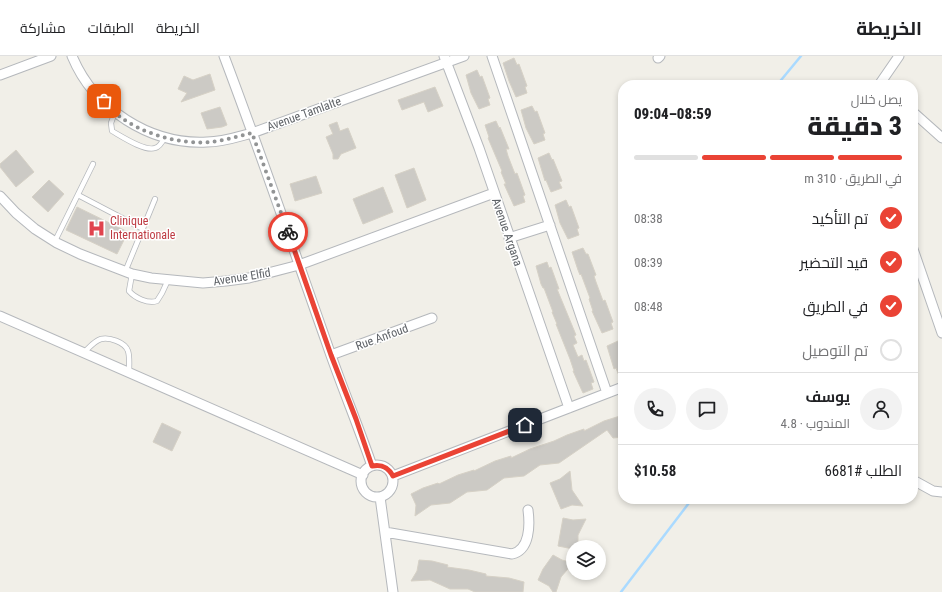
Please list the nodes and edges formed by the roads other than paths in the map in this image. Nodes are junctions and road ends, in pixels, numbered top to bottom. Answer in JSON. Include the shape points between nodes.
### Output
{"nodes":[{"id":1,"x":51,"y":56,"type":"edge"},
{"id":2,"x":72,"y":56,"type":"edge"},
{"id":3,"x":224,"y":56,"type":"edge"},
{"id":4,"x":464,"y":56,"type":"edge"},
{"id":5,"x":492,"y":56,"type":"edge"},
{"id":6,"x":899,"y":56,"type":"edge"},
{"id":7,"x":446,"y":59,"type":"edge"},
{"id":8,"x":0,"y":75,"type":"edge"},
{"id":9,"x":884,"y":80,"type":"edge"},
{"id":10,"x":115,"y":112,"type":"junction"},
{"id":11,"x":918,"y":116,"type":"edge"},
{"id":12,"x":252,"y":133,"type":"junction"},
{"id":13,"x":165,"y":137,"type":"junction"},
{"id":14,"x":942,"y":138,"type":"edge"},
{"id":15,"x":93,"y":164,"type":"dead end"},
{"id":16,"x":494,"y":193,"type":"junction"},
{"id":17,"x":78,"y":195,"type":"junction"},
{"id":18,"x":0,"y":196,"type":"edge"},
{"id":19,"x":155,"y":199,"type":"dead end"},
{"id":20,"x":550,"y":225,"type":"junction"},
{"id":21,"x":143,"y":229,"type":"junction"},
{"id":22,"x":509,"y":238,"type":"junction"},
{"id":23,"x":55,"y":241,"type":"junction"},
{"id":24,"x":918,"y":263,"type":"edge"},
{"id":25,"x":299,"y":265,"type":"junction"},
{"id":26,"x":128,"y":273,"type":"junction"},
{"id":27,"x":168,"y":280,"type":"junction"},
{"id":28,"x":0,"y":316,"type":"edge"},
{"id":29,"x":432,"y":318,"type":"dead end"},
{"id":30,"x":942,"y":333,"type":"edge"},
{"id":31,"x":83,"y":353,"type":"junction"},
{"id":32,"x":331,"y":355,"type":"junction"},
{"id":33,"x":129,"y":373,"type":"junction"},
{"id":34,"x":618,"y":389,"type":"edge"},
{"id":35,"x":607,"y":393,"type":"junction"},
{"id":36,"x":569,"y":408,"type":"junction"},
{"id":37,"x":372,"y":466,"type":"junction"},
{"id":38,"x":363,"y":475,"type":"junction"},
{"id":39,"x":393,"y":476,"type":"junction"},
{"id":40,"x":918,"y":483,"type":"edge"},
{"id":41,"x":942,"y":492,"type":"edge"},
{"id":42,"x":380,"y":497,"type":"junction"},
{"id":43,"x":528,"y":510,"type":"dead end"},
{"id":44,"x":385,"y":532,"type":"junction"},
{"id":45,"x":394,"y":592,"type":"edge"}],
"edges":[{"from":1,"to":8,"type":"street"},
{"from":2,"to":10,"type":"street","name":"Avenue Tamlalte","via":[[84,80]]},
{"from":3,"to":12,"type":"street"},
{"from":4,"to":7,"type":"street","name":"Avenue Tamlalte"},
{"from":5,"to":20,"type":"street"},
{"from":6,"to":9,"type":"street"},
{"from":7,"to":12,"type":"street","name":"Avenue Tamlalte"},
{"from":7,"to":16,"type":"street","name":"Avenue Argana"},
{"from":10,"to":13,"type":"street","name":"Avenue Tamlalte","via":[[142,129]]},
{"from":10,"to":13,"type":"lane","via":[[111,123],[112,131],[123,138],[148,149],[156,148]]},
{"from":11,"to":14,"type":"street"},
{"from":12,"to":13,"type":"street","name":"Avenue Tamlalte","via":[[209,142],[180,141]]},
{"from":12,"to":25,"type":"street"},
{"from":15,"to":17,"type":"lane"},
{"from":16,"to":22,"type":"street","name":"Avenue Argana"},
{"from":16,"to":25,"type":"street","name":"Avenue Elfid"},
{"from":17,"to":21,"type":"lane"},
{"from":17,"to":23,"type":"lane"},
{"from":18,"to":23,"type":"street","name":"Avenue Elfid","via":[[35,229]]},
{"from":19,"to":21,"type":"lane"},
{"from":20,"to":22,"type":"street"},
{"from":20,"to":35,"type":"street"},
{"from":21,"to":26,"type":"lane"},
{"from":22,"to":36,"type":"street","name":"Avenue Argana"},
{"from":23,"to":26,"type":"street","name":"Avenue Elfid"},
{"from":24,"to":30,"type":"street"},
{"from":25,"to":27,"type":"street","name":"Avenue Elfid","via":[[226,281],[203,283]]},
{"from":25,"to":32,"type":"street"},
{"from":26,"to":27,"type":"street","name":"Avenue Elfid"},
{"from":26,"to":27,"type":"lane","via":[[129,291],[150,302],[157,301]]},
{"from":28,"to":31,"type":"street"},
{"from":29,"to":32,"type":"street","name":"Rue Anfoud"},
{"from":31,"to":33,"type":"street"},
{"from":31,"to":33,"type":"lane","via":[[100,339],[122,343],[128,350]]},
{"from":32,"to":37,"type":"street"},
{"from":33,"to":38,"type":"street"},
{"from":34,"to":35,"type":"street"},
{"from":35,"to":36,"type":"street"},
{"from":36,"to":39,"type":"street"},
{"from":37,"to":38,"type":"street"},
{"from":37,"to":39,"type":"street","via":[[387,468]]},
{"from":38,"to":42,"type":"street","via":[[361,480],[364,491],[368,495]]},
{"from":39,"to":42,"type":"street","via":[[393,487],[390,492]]},
{"from":40,"to":41,"type":"street","via":[[933,491]]},
{"from":42,"to":44,"type":"street"},
{"from":43,"to":44,"type":"street","via":[[529,526],[525,543],[522,549],[512,554]]},
{"from":44,"to":45,"type":"street"}]}
